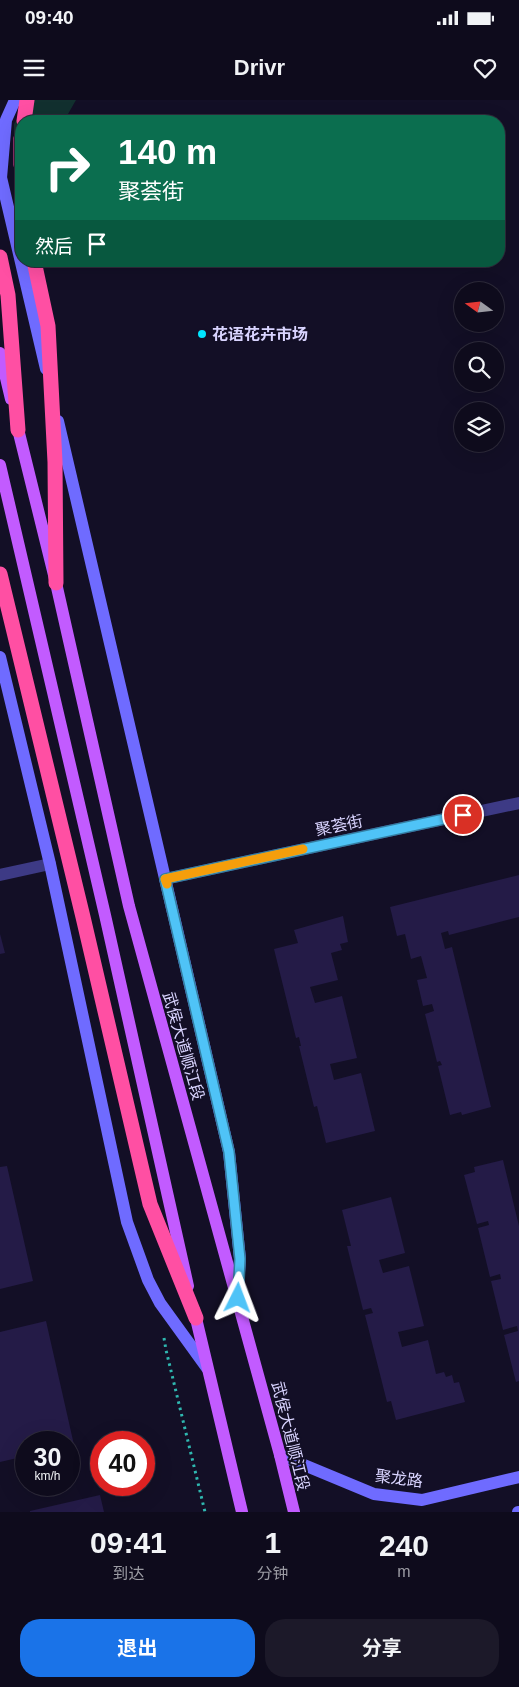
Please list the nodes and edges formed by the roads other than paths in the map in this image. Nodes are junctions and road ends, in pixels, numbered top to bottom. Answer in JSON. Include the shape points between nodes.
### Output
{"nodes":[{"id":1,"x":15,"y":100,"type":"edge"},
{"id":2,"x":27,"y":100,"type":"edge"},
{"id":3,"x":25,"y":115,"type":"edge"},
{"id":4,"x":0,"y":176,"type":"edge"},
{"id":5,"x":15,"y":240,"type":"edge"},
{"id":6,"x":0,"y":257,"type":"edge"},
{"id":7,"x":21,"y":267,"type":"edge"},
{"id":8,"x":35,"y":267,"type":"edge"},
{"id":9,"x":0,"y":353,"type":"edge"},
{"id":10,"x":18,"y":430,"type":"junction"},
{"id":11,"x":0,"y":465,"type":"edge"},
{"id":12,"x":0,"y":574,"type":"edge"},
{"id":13,"x":56,"y":583,"type":"junction"},
{"id":14,"x":0,"y":657,"type":"edge"},
{"id":15,"x":519,"y":803,"type":"edge"},
{"id":16,"x":50,"y":864,"type":"junction"},
{"id":17,"x":0,"y":876,"type":"edge"},
{"id":18,"x":165,"y":879,"type":"junction"},
{"id":19,"x":238,"y":1298,"type":"junction"},
{"id":20,"x":196,"y":1318,"type":"junction"},
{"id":21,"x":207,"y":1368,"type":"junction"},
{"id":22,"x":280,"y":1455,"type":"junction"},
{"id":23,"x":519,"y":1477,"type":"edge"},
{"id":24,"x":242,"y":1512,"type":"edge"},
{"id":25,"x":294,"y":1512,"type":"edge"}],
"edges":[{"from":1,"to":4,"type":"street","via":[[6,120]]},
{"from":2,"to":3,"type":"highway"},
{"from":4,"to":5,"type":"street"},
{"from":6,"to":10,"type":"highway","via":[[8,295]]},
{"from":7,"to":18,"type":"street"},
{"from":8,"to":13,"type":"highway","bridge":true,"via":[[48,326],[55,462]]},
{"from":9,"to":10,"type":"main road","name":"武侯大道顺江段"},
{"from":10,"to":13,"type":"main road","name":"武侯大道顺江段","bridge":true},
{"from":11,"to":20,"type":"main road"},
{"from":12,"to":20,"type":"highway","via":[[150,1204]]},
{"from":13,"to":19,"type":"main road","name":"武侯大道顺江段","via":[[129,906]]},
{"from":14,"to":16,"type":"street"},
{"from":15,"to":18,"type":"street","name":"聚荟街"},
{"from":16,"to":17,"type":"street"},
{"from":16,"to":21,"type":"street","via":[[127,1222],[160,1303]]},
{"from":18,"to":19,"type":"street","via":[[229,1152],[240,1259]]},
{"from":19,"to":22,"type":"main road","name":"武侯大道顺江段"},
{"from":20,"to":21,"type":"main road"},
{"from":21,"to":24,"type":"main road"},
{"from":22,"to":23,"type":"street","name":"聚龙路","via":[[374,1494],[422,1500]]},
{"from":22,"to":25,"type":"main road","name":"武侯大道顺江段"}]}
